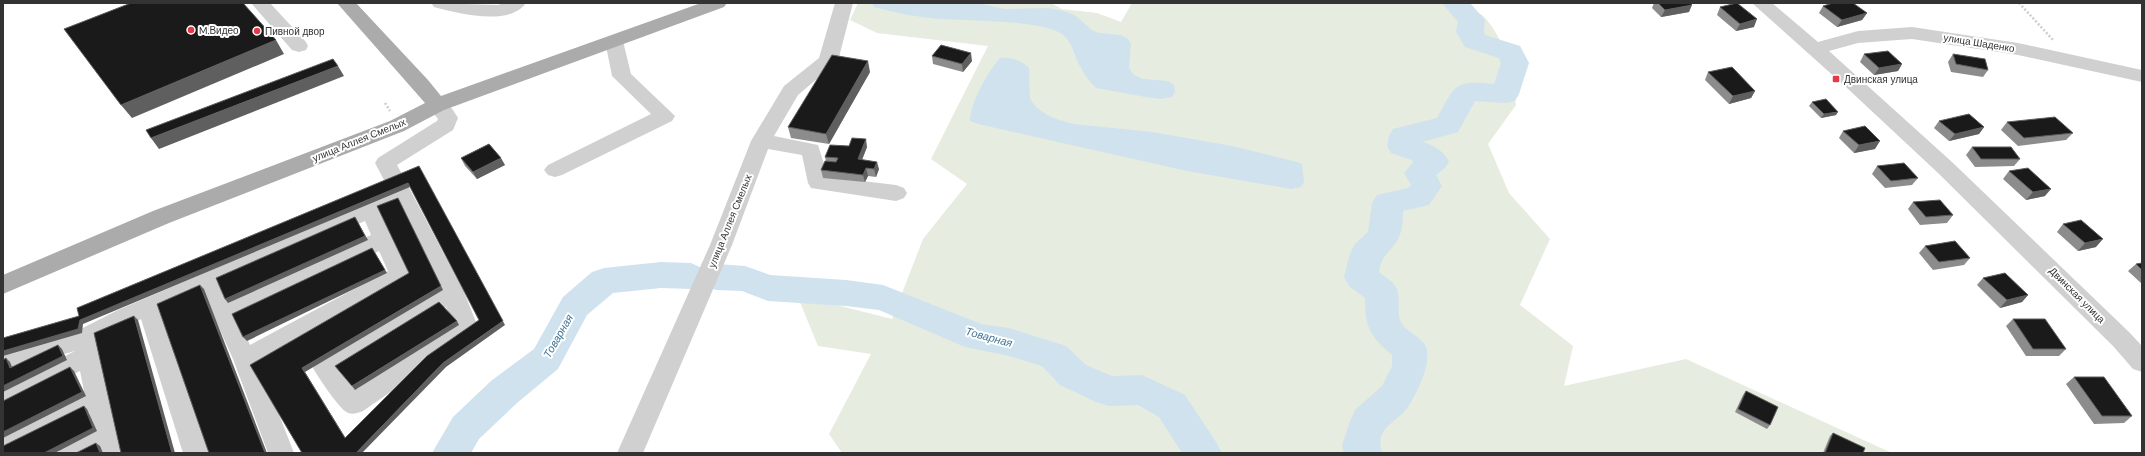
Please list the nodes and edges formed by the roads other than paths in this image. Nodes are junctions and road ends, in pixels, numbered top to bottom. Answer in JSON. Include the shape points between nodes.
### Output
{"nodes":[{"id":1,"x":260,"y":3,"type":"edge"},
{"id":2,"x":346,"y":3,"type":"edge"},
{"id":3,"x":440,"y":3,"type":"edge"},
{"id":4,"x":518,"y":3,"type":"edge"},
{"id":5,"x":718,"y":3,"type":"edge"},
{"id":6,"x":844,"y":3,"type":"edge"},
{"id":7,"x":1761,"y":3,"type":"edge"},
{"id":8,"x":614,"y":41,"type":"junction"},
{"id":9,"x":299,"y":46,"type":"dead end"},
{"id":10,"x":1816,"y":48,"type":"junction"},
{"id":11,"x":2142,"y":76,"type":"edge"},
{"id":12,"x":437,"y":106,"type":"junction"},
{"id":13,"x":761,"y":141,"type":"junction"},
{"id":14,"x":555,"y":170,"type":"dead end"},
{"id":15,"x":896,"y":193,"type":"dead end"},
{"id":16,"x":403,"y":196,"type":"junction"},
{"id":17,"x":370,"y":210,"type":"junction"},
{"id":18,"x":384,"y":239,"type":"junction"},
{"id":19,"x":3,"y":272,"type":"edge"},
{"id":20,"x":209,"y":280,"type":"junction"},
{"id":21,"x":3,"y":285,"type":"edge"},
{"id":22,"x":452,"y":292,"type":"junction"},
{"id":23,"x":149,"y":306,"type":"junction"},
{"id":24,"x":224,"y":313,"type":"junction"},
{"id":25,"x":86,"y":348,"type":"junction"},
{"id":26,"x":245,"y":359,"type":"junction"},
{"id":27,"x":3,"y":362,"type":"edge"},
{"id":28,"x":2142,"y":362,"type":"edge"},
{"id":29,"x":98,"y":396,"type":"junction"},
{"id":30,"x":3,"y":399,"type":"edge"},
{"id":31,"x":109,"y":444,"type":"edge"},
{"id":32,"x":3,"y":445,"type":"edge"},
{"id":33,"x":72,"y":453,"type":"edge"},
{"id":34,"x":196,"y":453,"type":"edge"},
{"id":35,"x":280,"y":453,"type":"edge"},
{"id":36,"x":630,"y":453,"type":"edge"}],
"edges":[{"from":1,"to":9,"type":"street"},
{"from":2,"to":12,"type":"main road","via":[[421,84]]},
{"from":3,"to":4,"type":"street","via":[[475,10],[501,11]]},
{"from":5,"to":8,"type":"main road","name":"улица Аллея Смелых"},
{"from":6,"to":13,"type":"street","name":"улица Аллея Смелых","via":[[828,61],[791,91]]},
{"from":7,"to":10,"type":"street","name":"Двинская улица"},
{"from":8,"to":12,"type":"main road","name":"улица Аллея Смелых"},
{"from":8,"to":14,"type":"street","via":[[622,76],[665,116]]},
{"from":10,"to":11,"type":"street","name":"улица Шаденко","via":[[1858,37],[1912,33],[1973,41]]},
{"from":10,"to":28,"type":"street","name":"Двинская улица","via":[[1945,165]]},
{"from":12,"to":16,"type":"street","via":[[448,118],[446,125],[386,162]]},
{"from":12,"to":19,"type":"main road","via":[[390,112]]},
{"from":12,"to":21,"type":"main road","name":"улица Аллея Смелых","via":[[397,126],[161,217]]},
{"from":13,"to":15,"type":"street","via":[[812,150],[819,183]]},
{"from":13,"to":36,"type":"street","name":"улица Аллея Смелых","via":[[721,245]]},
{"from":16,"to":17,"type":"street"},
{"from":16,"to":22,"type":"street"},
{"from":17,"to":18,"type":"street"},
{"from":17,"to":20,"type":"street"},
{"from":18,"to":24,"type":"street"},
{"from":18,"to":26,"type":"street","via":[[401,274]]},
{"from":20,"to":23,"type":"street"},
{"from":20,"to":24,"type":"street"},
{"from":22,"to":22,"type":"street","via":[[325,368],[354,404],[466,327]]},
{"from":23,"to":25,"type":"street"},
{"from":23,"to":34,"type":"street"},
{"from":24,"to":26,"type":"street"},
{"from":25,"to":27,"type":"street"},
{"from":25,"to":29,"type":"street"},
{"from":25,"to":30,"type":"street"},
{"from":26,"to":35,"type":"street"},
{"from":29,"to":31,"type":"street"},
{"from":29,"to":32,"type":"street"},
{"from":31,"to":33,"type":"street"}]}
